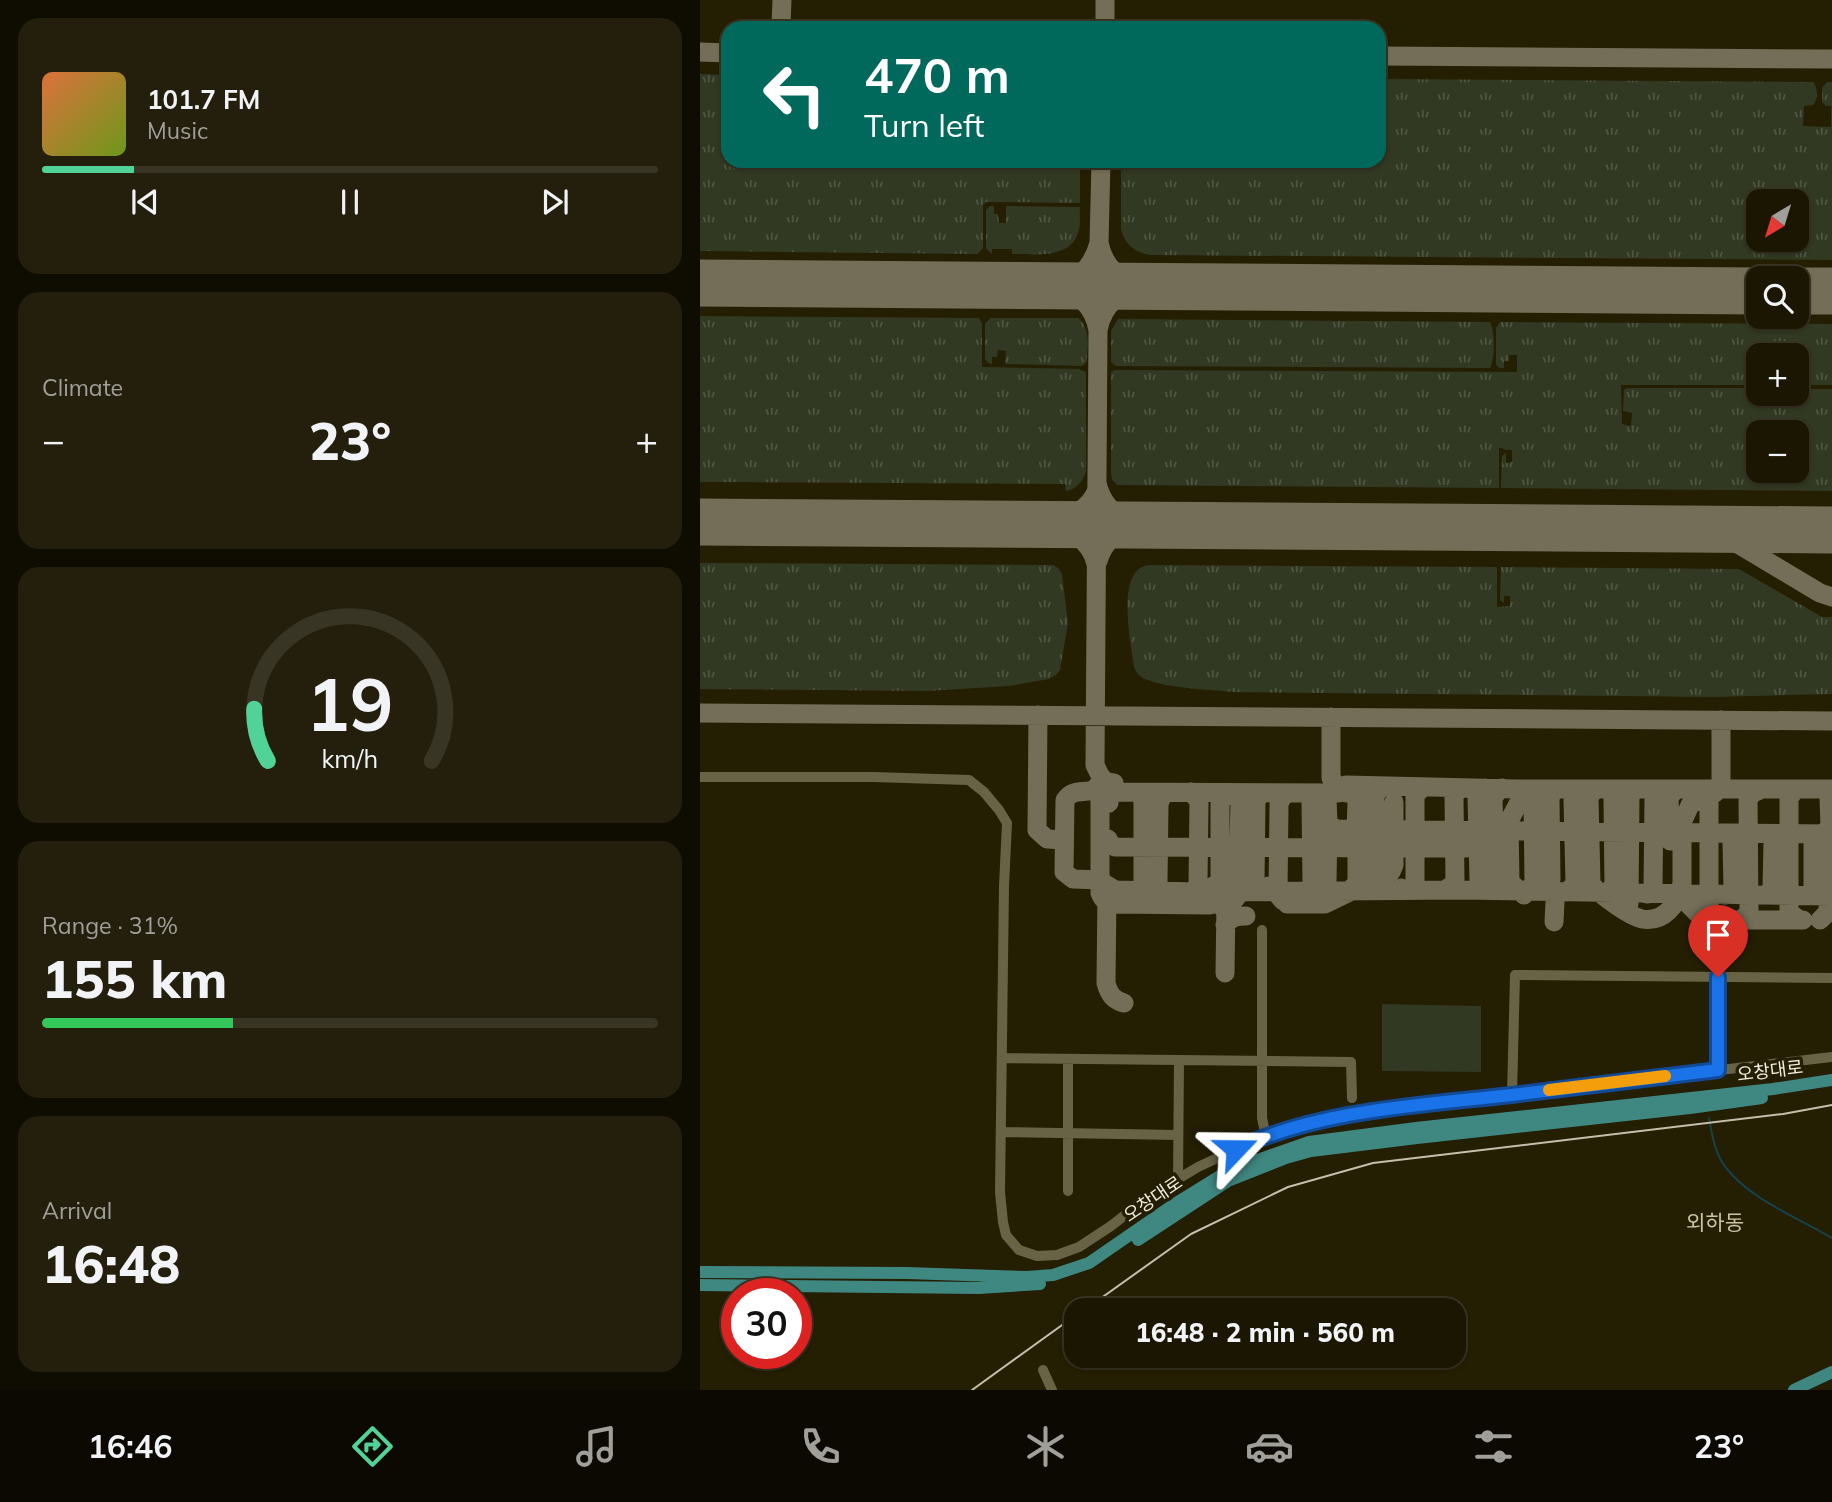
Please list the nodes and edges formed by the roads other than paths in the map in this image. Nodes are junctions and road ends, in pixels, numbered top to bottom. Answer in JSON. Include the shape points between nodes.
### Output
{"nodes":[{"id":1,"x":700,"y":777,"type":"edge"},
{"id":2,"x":1262,"y":930,"type":"dead end"},
{"id":3,"x":1718,"y":977,"type":"junction"},
{"id":4,"x":1832,"y":978,"type":"edge"},
{"id":5,"x":1832,"y":1057,"type":"edge"},
{"id":6,"x":1002,"y":1058,"type":"junction"},
{"id":7,"x":1068,"y":1060,"type":"junction"},
{"id":8,"x":1179,"y":1061,"type":"junction"},
{"id":9,"x":1261,"y":1061,"type":"junction"},
{"id":10,"x":1718,"y":1070,"type":"junction"},
{"id":11,"x":1832,"y":1080,"type":"edge"},
{"id":12,"x":1832,"y":1089,"type":"edge"},
{"id":13,"x":1512,"y":1095,"type":"junction"},
{"id":14,"x":1352,"y":1098,"type":"dead end"},
{"id":15,"x":1721,"y":1099,"type":"junction"},
{"id":16,"x":1690,"y":1103,"type":"junction"},
{"id":17,"x":1001,"y":1132,"type":"junction"},
{"id":18,"x":1067,"y":1135,"type":"junction"},
{"id":19,"x":1178,"y":1135,"type":"junction"},
{"id":20,"x":1266,"y":1136,"type":"junction"},
{"id":21,"x":1178,"y":1180,"type":"junction"},
{"id":22,"x":1068,"y":1191,"type":"dead end"},
{"id":23,"x":700,"y":1272,"type":"edge"},
{"id":24,"x":700,"y":1285,"type":"edge"},
{"id":25,"x":1043,"y":1370,"type":"dead end"},
{"id":26,"x":1832,"y":1371,"type":"edge"},
{"id":27,"x":1052,"y":1390,"type":"edge"},
{"id":28,"x":1794,"y":1390,"type":"edge"}],
"edges":[{"from":1,"to":6,"type":"street","via":[[969,780],[984,792],[1007,823]]},
{"from":2,"to":9,"type":"street"},
{"from":3,"to":4,"type":"street"},
{"from":3,"to":10,"type":"street"},
{"from":3,"to":13,"type":"street","via":[[1515,975]]},
{"from":5,"to":10,"type":"street"},
{"from":6,"to":7,"type":"street"},
{"from":6,"to":17,"type":"street"},
{"from":7,"to":8,"type":"street"},
{"from":7,"to":18,"type":"street"},
{"from":8,"to":9,"type":"street"},
{"from":8,"to":19,"type":"street"},
{"from":9,"to":14,"type":"street","via":[[1351,1062]]},
{"from":9,"to":20,"type":"street"},
{"from":10,"to":13,"type":"street"},
{"from":11,"to":15,"type":"main road","name":"오창대로"},
{"from":12,"to":15,"type":"main road","name":"오창대로"},
{"from":13,"to":20,"type":"street","via":[[1334,1118]]},
{"from":15,"to":16,"type":"main road","name":"오창대로"},
{"from":16,"to":23,"type":"main road","name":"오창대로","via":[[1497,1119],[1309,1142],[1223,1174],[1089,1263],[1053,1275]]},
{"from":16,"to":24,"type":"main road","name":"오창대로","via":[[1286,1158],[1228,1181],[1114,1257],[1062,1281],[979,1288]]},
{"from":17,"to":18,"type":"street"},
{"from":17,"to":21,"type":"street","via":[[1000,1192],[1006,1235],[1019,1250],[1037,1256],[1079,1247]]},
{"from":18,"to":19,"type":"street"},
{"from":18,"to":22,"type":"street"},
{"from":19,"to":21,"type":"street"},
{"from":20,"to":21,"type":"street"},
{"from":25,"to":27,"type":"street"},
{"from":26,"to":28,"type":"main road"}]}
